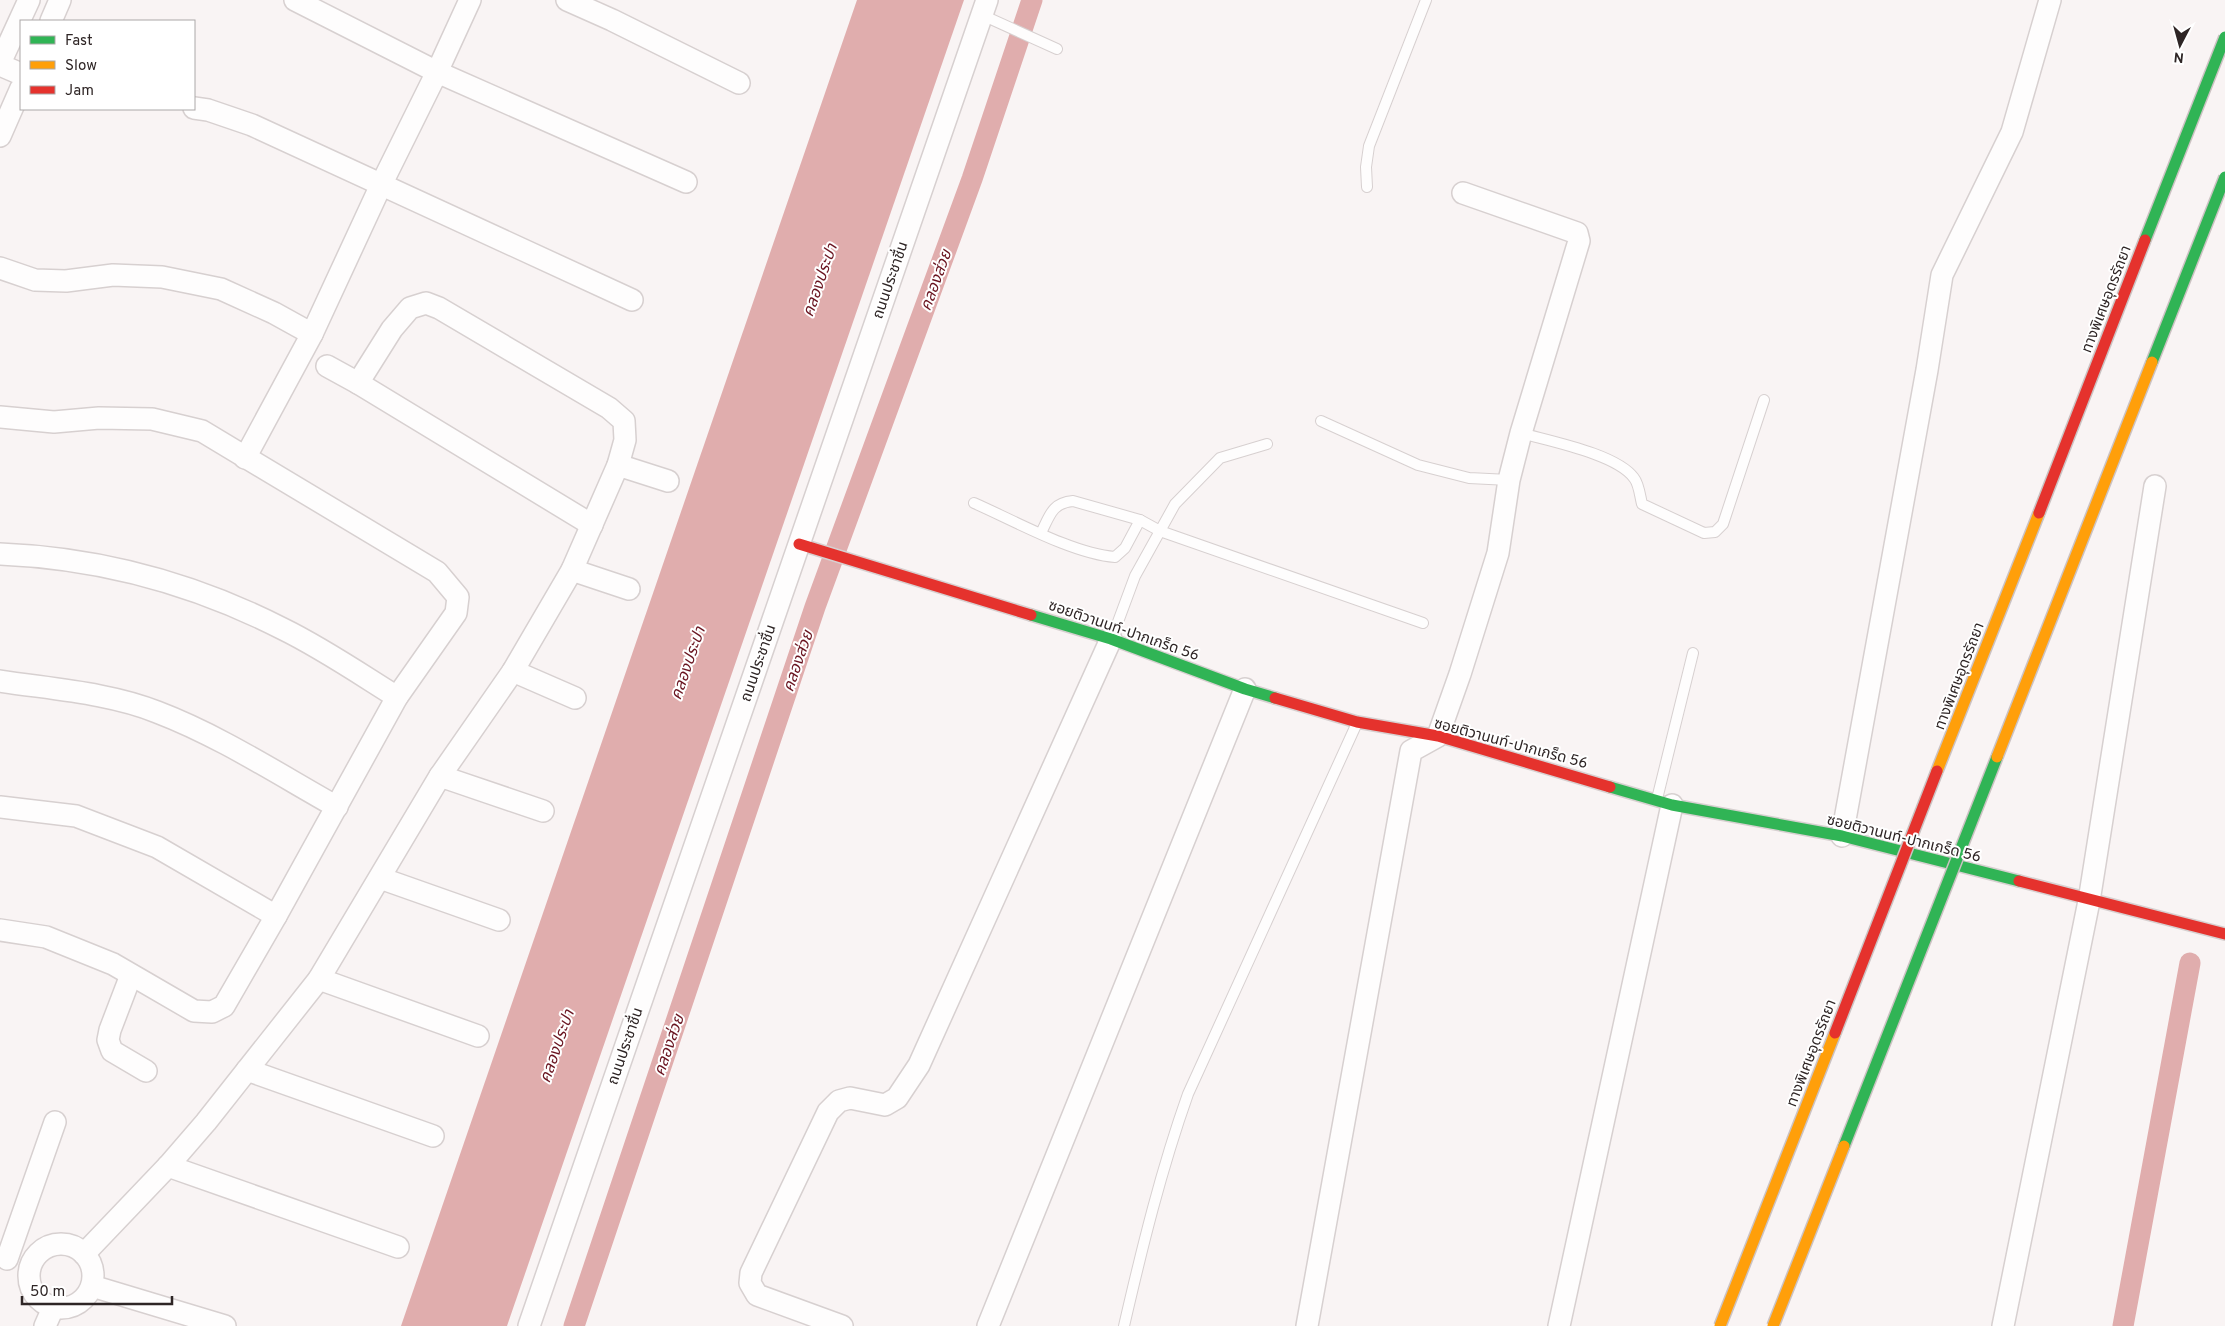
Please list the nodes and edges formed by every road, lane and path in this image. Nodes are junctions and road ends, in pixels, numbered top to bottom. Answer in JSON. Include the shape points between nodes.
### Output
{"nodes":[{"id":1,"x":29,"y":0,"type":"edge"},
{"id":2,"x":60,"y":0,"type":"edge"},
{"id":3,"x":295,"y":0,"type":"edge"},
{"id":4,"x":470,"y":0,"type":"edge"},
{"id":5,"x":567,"y":0,"type":"edge"},
{"id":6,"x":1426,"y":0,"type":"edge"},
{"id":7,"x":2050,"y":0,"type":"edge"},
{"id":8,"x":985,"y":7,"type":"edge"},
{"id":9,"x":51,"y":20,"type":"edge"},
{"id":10,"x":2225,"y":37,"type":"edge"},
{"id":11,"x":1058,"y":49,"type":"dead end"},
{"id":12,"x":0,"y":64,"type":"edge"},
{"id":13,"x":438,"y":72,"type":"junction"},
{"id":14,"x":20,"y":74,"type":"edge"},
{"id":15,"x":739,"y":82,"type":"dead end"},
{"id":16,"x":20,"y":90,"type":"edge"},
{"id":17,"x":195,"y":108,"type":"edge"},
{"id":18,"x":0,"y":136,"type":"edge"},
{"id":19,"x":2225,"y":177,"type":"edge"},
{"id":20,"x":686,"y":182,"type":"dead end"},
{"id":21,"x":381,"y":186,"type":"junction"},
{"id":22,"x":1367,"y":187,"type":"dead end"},
{"id":23,"x":1464,"y":193,"type":"dead end"},
{"id":24,"x":0,"y":268,"type":"edge"},
{"id":25,"x":632,"y":300,"type":"dead end"},
{"id":26,"x":312,"y":334,"type":"junction"},
{"id":27,"x":327,"y":366,"type":"dead end"},
{"id":28,"x":358,"y":383,"type":"junction"},
{"id":29,"x":1764,"y":400,"type":"dead end"},
{"id":30,"x":0,"y":417,"type":"edge"},
{"id":31,"x":1321,"y":421,"type":"dead end"},
{"id":32,"x":1521,"y":433,"type":"junction"},
{"id":33,"x":1266,"y":444,"type":"dead end"},
{"id":34,"x":245,"y":458,"type":"junction"},
{"id":35,"x":618,"y":465,"type":"junction"},
{"id":36,"x":1510,"y":480,"type":"junction"},
{"id":37,"x":668,"y":481,"type":"dead end"},
{"id":38,"x":2155,"y":486,"type":"dead end"},
{"id":39,"x":974,"y":503,"type":"dead end"},
{"id":40,"x":1140,"y":520,"type":"junction"},
{"id":41,"x":592,"y":524,"type":"junction"},
{"id":42,"x":1160,"y":531,"type":"junction"},
{"id":43,"x":1041,"y":533,"type":"junction"},
{"id":44,"x":799,"y":544,"type":"junction"},
{"id":45,"x":0,"y":554,"type":"edge"},
{"id":46,"x":572,"y":570,"type":"junction"},
{"id":47,"x":629,"y":590,"type":"dead end"},
{"id":48,"x":1424,"y":623,"type":"dead end"},
{"id":49,"x":1111,"y":639,"type":"junction"},
{"id":50,"x":1693,"y":653,"type":"dead end"},
{"id":51,"x":513,"y":671,"type":"junction"},
{"id":52,"x":0,"y":681,"type":"edge"},
{"id":53,"x":1245,"y":689,"type":"junction"},
{"id":54,"x":397,"y":697,"type":"junction"},
{"id":55,"x":575,"y":698,"type":"dead end"},
{"id":56,"x":1357,"y":722,"type":"junction"},
{"id":57,"x":1438,"y":736,"type":"junction"},
{"id":58,"x":440,"y":776,"type":"junction"},
{"id":59,"x":1665,"y":802,"type":"junction"},
{"id":60,"x":336,"y":806,"type":"junction"},
{"id":61,"x":0,"y":807,"type":"edge"},
{"id":62,"x":543,"y":811,"type":"dead end"},
{"id":63,"x":1842,"y":836,"type":"junction"},
{"id":64,"x":380,"y":878,"type":"junction"},
{"id":65,"x":2089,"y":901,"type":"junction"},
{"id":66,"x":276,"y":916,"type":"junction"},
{"id":67,"x":499,"y":920,"type":"dead end"},
{"id":68,"x":0,"y":930,"type":"edge"},
{"id":69,"x":2225,"y":934,"type":"edge"},
{"id":70,"x":131,"y":976,"type":"junction"},
{"id":71,"x":319,"y":979,"type":"junction"},
{"id":72,"x":478,"y":1036,"type":"dead end"},
{"id":73,"x":247,"y":1070,"type":"junction"},
{"id":74,"x":146,"y":1071,"type":"dead end"},
{"id":75,"x":55,"y":1122,"type":"dead end"},
{"id":76,"x":433,"y":1136,"type":"dead end"},
{"id":77,"x":168,"y":1166,"type":"junction"},
{"id":78,"x":398,"y":1247,"type":"dead end"},
{"id":79,"x":84,"y":1254,"type":"junction"},
{"id":80,"x":4,"y":1258,"type":"edge"},
{"id":81,"x":30,"y":1266,"type":"junction"},
{"id":82,"x":92,"y":1286,"type":"junction"},
{"id":83,"x":49,"y":1317,"type":"edge"},
{"id":84,"x":225,"y":1326,"type":"edge"},
{"id":85,"x":529,"y":1326,"type":"edge"},
{"id":86,"x":842,"y":1326,"type":"edge"},
{"id":87,"x":988,"y":1326,"type":"edge"},
{"id":88,"x":1124,"y":1326,"type":"edge"},
{"id":89,"x":1307,"y":1326,"type":"edge"},
{"id":90,"x":1559,"y":1326,"type":"edge"},
{"id":91,"x":1720,"y":1326,"type":"edge"},
{"id":92,"x":1774,"y":1326,"type":"edge"},
{"id":93,"x":2003,"y":1326,"type":"edge"}],
"edges":[{"from":1,"to":12,"type":"street"},
{"from":2,"to":9,"type":"street"},
{"from":3,"to":13,"type":"street"},
{"from":4,"to":13,"type":"street"},
{"from":5,"to":15,"type":"street"},
{"from":6,"to":22,"type":"lane","via":[[1369,146]]},
{"from":7,"to":63,"type":"street","via":[[2012,132],[1942,275]]},
{"from":8,"to":11,"type":"lane"},
{"from":8,"to":44,"type":"street","name":"ถนนประชาชื่น"},
{"from":10,"to":91,"type":"main road","name":"ทางพิเศษอุดรรัถยา","bridge":true},
{"from":12,"to":14,"type":"street"},
{"from":13,"to":20,"type":"street"},
{"from":13,"to":21,"type":"street"},
{"from":16,"to":18,"type":"street"},
{"from":17,"to":21,"type":"street","via":[[252,125]]},
{"from":19,"to":92,"type":"main road","bridge":true},
{"from":21,"to":25,"type":"street"},
{"from":21,"to":26,"type":"street"},
{"from":23,"to":32,"type":"street","via":[[1577,233],[1579,241]]},
{"from":24,"to":26,"type":"street","via":[[35,280],[66,281],[112,275],[172,279],[221,289]]},
{"from":26,"to":34,"type":"street"},
{"from":27,"to":28,"type":"street"},
{"from":28,"to":35,"type":"street","via":[[392,329],[410,308],[426,302],[609,408],[624,421],[625,440]]},
{"from":28,"to":41,"type":"street"},
{"from":29,"to":32,"type":"lane","via":[[1723,524],[1714,532],[1704,534],[1642,504],[1635,479],[1623,467],[1595,453]]},
{"from":30,"to":34,"type":"street","via":[[54,422],[100,418],[152,419],[202,431]]},
{"from":31,"to":36,"type":"lane","via":[[1418,465],[1469,478]]},
{"from":32,"to":36,"type":"street"},
{"from":33,"to":42,"type":"lane","via":[[1220,458],[1175,504]]},
{"from":34,"to":54,"type":"street","via":[[437,572],[458,597],[456,613]]},
{"from":35,"to":37,"type":"street"},
{"from":35,"to":41,"type":"street"},
{"from":36,"to":57,"type":"street","via":[[1498,553]]},
{"from":38,"to":65,"type":"street"},
{"from":39,"to":43,"type":"lane"},
{"from":40,"to":42,"type":"lane"},
{"from":40,"to":43,"type":"lane","via":[[1073,500],[1054,508]]},
{"from":40,"to":43,"type":"lane","via":[[1125,548],[1115,556],[1102,556],[1075,548]]},
{"from":41,"to":46,"type":"street"},
{"from":42,"to":48,"type":"lane"},
{"from":42,"to":49,"type":"lane","via":[[1135,576]]},
{"from":44,"to":49,"type":"main road","name":"ซอยติวานนท์-ปากเกร็ด 56"},
{"from":44,"to":85,"type":"street","name":"ถนนประชาชื่น"},
{"from":45,"to":54,"type":"street","via":[[36,555],[135,572],[200,592],[284,629]]},
{"from":46,"to":47,"type":"street"},
{"from":46,"to":51,"type":"street"},
{"from":49,"to":53,"type":"main road","name":"ซอยติวานนท์-ปากเกร็ด 56"},
{"from":49,"to":86,"type":"street","via":[[920,1065],[897,1098],[885,1105],[850,1098],[839,1101],[828,1112],[751,1273],[750,1283],[757,1295]]},
{"from":50,"to":59,"type":"lane"},
{"from":51,"to":55,"type":"street"},
{"from":51,"to":58,"type":"street"},
{"from":52,"to":60,"type":"street","via":[[94,695],[156,711],[225,744]]},
{"from":53,"to":56,"type":"main road","name":"ซอยติวานนท์-ปากเกร็ด 56"},
{"from":53,"to":87,"type":"street"},
{"from":54,"to":60,"type":"street"},
{"from":56,"to":57,"type":"main road","name":"ซอยติวานนท์-ปากเกร็ด 56"},
{"from":56,"to":88,"type":"lane","via":[[1188,1094],[1154,1206]]},
{"from":57,"to":59,"type":"main road","name":"ซอยติวานนท์-ปากเกร็ด 56"},
{"from":57,"to":89,"type":"street","via":[[1411,751]]},
{"from":58,"to":62,"type":"street"},
{"from":58,"to":64,"type":"street"},
{"from":59,"to":63,"type":"main road","name":"ซอยติวานนท์-ปากเกร็ด 56"},
{"from":59,"to":90,"type":"street"},
{"from":60,"to":66,"type":"street"},
{"from":61,"to":66,"type":"street","via":[[76,816],[157,847]]},
{"from":63,"to":65,"type":"main road","name":"ซอยติวานนท์-ปากเกร็ด 56"},
{"from":64,"to":67,"type":"street"},
{"from":64,"to":71,"type":"street"},
{"from":65,"to":69,"type":"main road","name":"ซอยติวานนท์-ปากเกร็ด 56"},
{"from":65,"to":93,"type":"street"},
{"from":66,"to":70,"type":"street","via":[[224,1006],[212,1012],[194,1012]]},
{"from":68,"to":70,"type":"street","via":[[46,937],[113,964]]},
{"from":70,"to":74,"type":"street","via":[[108,1040],[112,1051]]},
{"from":71,"to":72,"type":"street"},
{"from":71,"to":73,"type":"street"},
{"from":73,"to":76,"type":"street"},
{"from":73,"to":77,"type":"street"},
{"from":75,"to":80,"type":"street"},
{"from":77,"to":78,"type":"street"},
{"from":77,"to":79,"type":"street"},
{"from":79,"to":81,"type":"street","via":[[65,1245],[54,1245],[40,1253]]},
{"from":79,"to":82,"type":"street","via":[[92,1269]]},
{"from":80,"to":81,"type":"street"},
{"from":81,"to":83,"type":"street","via":[[29,1284]]},
{"from":82,"to":83,"type":"street","via":[[77,1304]]},
{"from":82,"to":84,"type":"street"}]}
